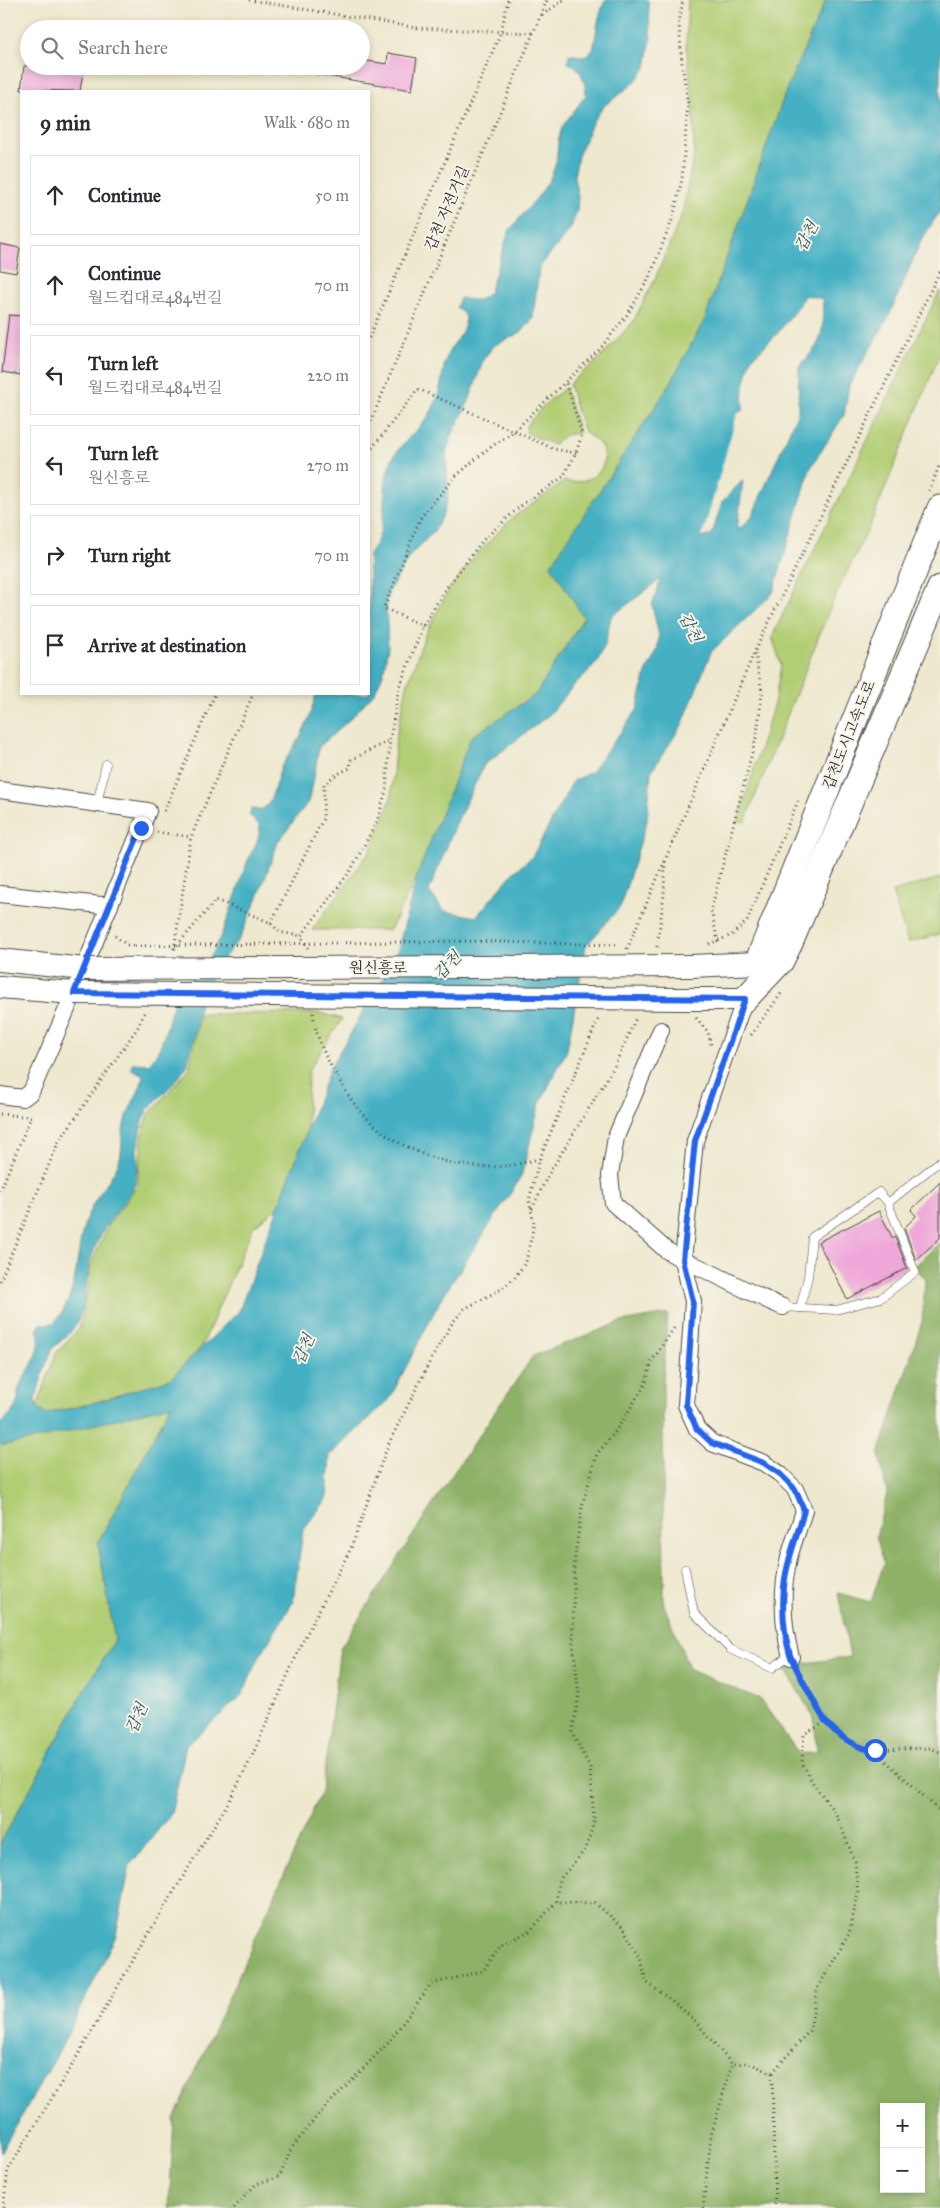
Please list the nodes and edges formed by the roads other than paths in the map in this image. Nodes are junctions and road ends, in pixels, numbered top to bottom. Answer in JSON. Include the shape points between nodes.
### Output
{"nodes":[{"id":1,"x":940,"y":508,"type":"edge"},
{"id":2,"x":940,"y":588,"type":"edge"},
{"id":3,"x":904,"y":596,"type":"junction"},
{"id":4,"x":936,"y":615,"type":"edge"},
{"id":5,"x":106,"y":764,"type":"dead end"},
{"id":6,"x":0,"y":790,"type":"edge"},
{"id":7,"x":97,"y":804,"type":"junction"},
{"id":8,"x":0,"y":894,"type":"edge"},
{"id":9,"x":110,"y":906,"type":"junction"},
{"id":10,"x":0,"y":960,"type":"edge"},
{"id":11,"x":757,"y":963,"type":"junction"},
{"id":12,"x":84,"y":969,"type":"junction"},
{"id":13,"x":0,"y":986,"type":"edge"},
{"id":14,"x":74,"y":993,"type":"junction"},
{"id":15,"x":745,"y":999,"type":"junction"},
{"id":16,"x":662,"y":1030,"type":"dead end"},
{"id":17,"x":0,"y":1095,"type":"edge"},
{"id":18,"x":940,"y":1161,"type":"edge"},
{"id":19,"x":888,"y":1203,"type":"junction"},
{"id":20,"x":683,"y":1260,"type":"junction"},
{"id":21,"x":791,"y":1307,"type":"junction"},
{"id":22,"x":685,"y":1569,"type":"dead end"},
{"id":23,"x":791,"y":1656,"type":"joint"}],
"edges":[{"from":1,"to":3,"type":"main road","name":"갑천도시고속도로"},
{"from":2,"to":4,"type":"main road","name":"갑천도시고속도로"},
{"from":3,"to":4,"type":"street"},
{"from":3,"to":11,"type":"main road","name":"갑천도시고속도로"},
{"from":4,"to":15,"type":"main road","name":"갑천도시고속도로","via":[[791,941],[780,961]]},
{"from":5,"to":7,"type":"lane"},
{"from":6,"to":7,"type":"street"},
{"from":7,"to":9,"type":"street","via":[[148,811]]},
{"from":8,"to":9,"type":"street"},
{"from":9,"to":12,"type":"street"},
{"from":10,"to":12,"type":"street","name":"원신흥로"},
{"from":11,"to":12,"type":"street","name":"원신흥로","bridge":true},
{"from":11,"to":15,"type":"street"},
{"from":12,"to":14,"type":"street"},
{"from":13,"to":14,"type":"street","name":"원신흥로"},
{"from":14,"to":15,"type":"street","name":"원신흥로","bridge":true,"via":[[685,1006]]},
{"from":14,"to":17,"type":"street","via":[[31,1092],[23,1098]]},
{"from":15,"to":20,"type":"street","via":[[695,1141]]},
{"from":16,"to":20,"type":"street","via":[[616,1137],[610,1174],[613,1204],[666,1250]]},
{"from":18,"to":19,"type":"lane"},
{"from":19,"to":21,"type":"lane","via":[[879,1192],[812,1237],[808,1277]]},
{"from":19,"to":21,"type":"lane","via":[[915,1272],[881,1298],[836,1310]]},
{"from":20,"to":21,"type":"street","via":[[762,1298]]},
{"from":20,"to":23,"type":"street","via":[[693,1301],[686,1405],[697,1429],[712,1443],[764,1463],[780,1474],[795,1489],[804,1510],[789,1557],[784,1587],[784,1624]]},
{"from":22,"to":23,"type":"lane","via":[[694,1612],[730,1649],[772,1668]]}]}
